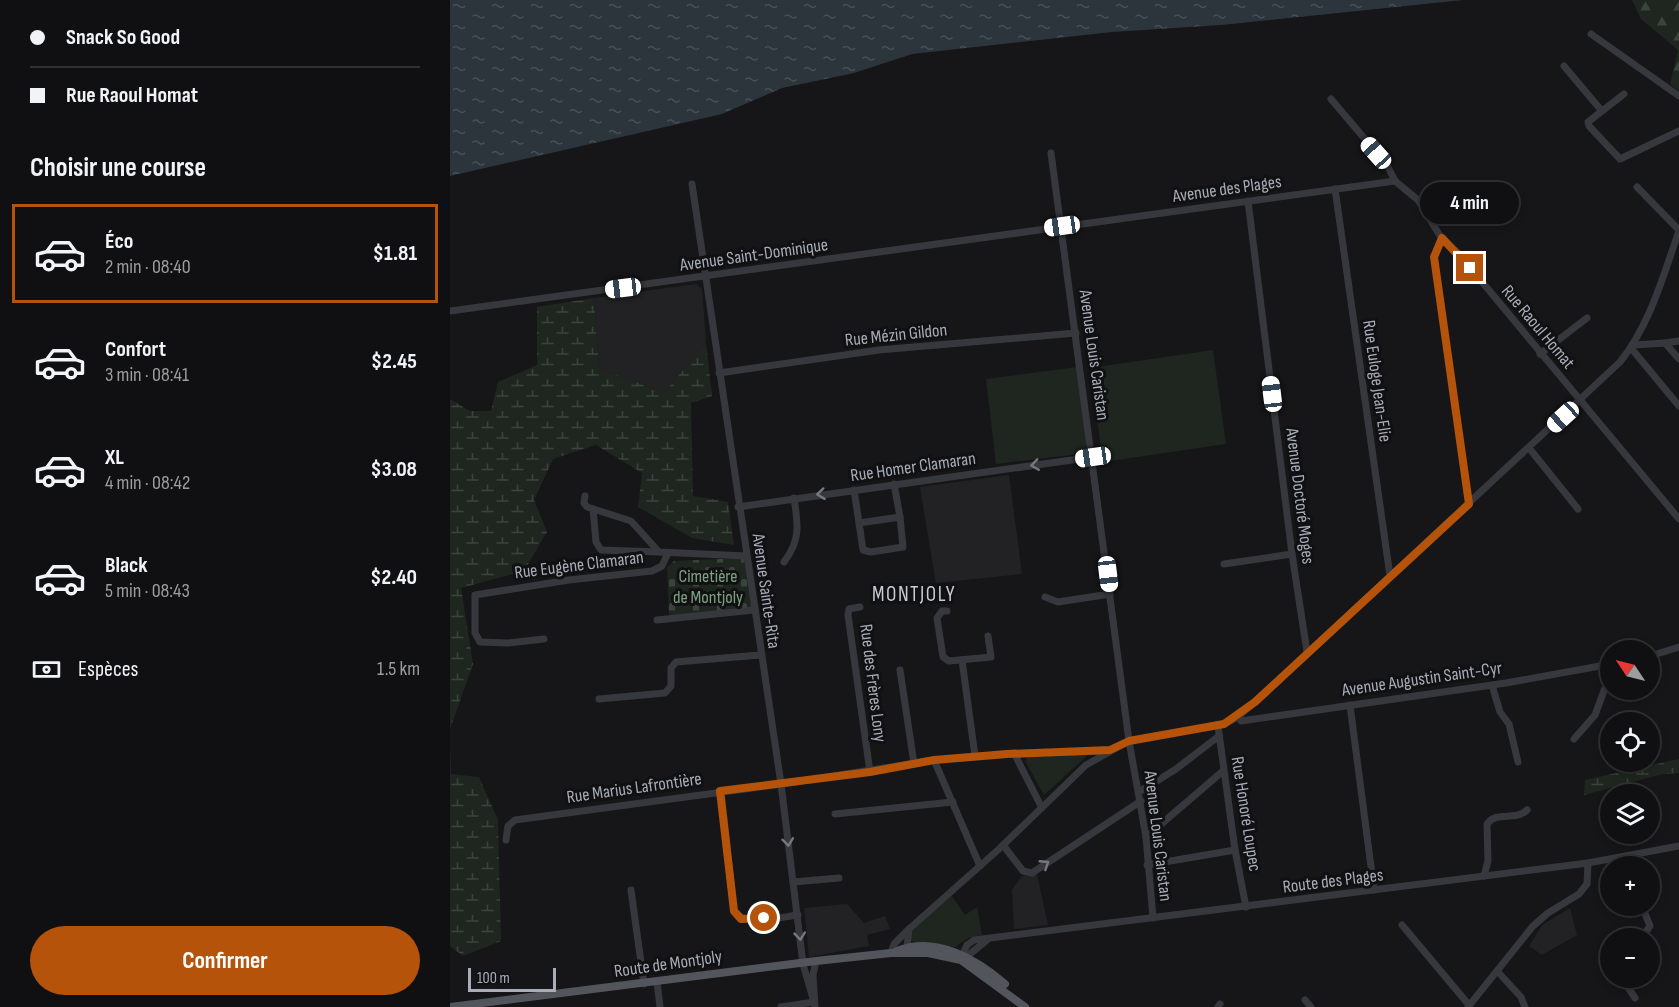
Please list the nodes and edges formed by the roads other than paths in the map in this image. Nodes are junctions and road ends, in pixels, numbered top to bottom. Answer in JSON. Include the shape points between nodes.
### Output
{"nodes":[{"id":1,"x":1591,"y":34,"type":"dead end"},
{"id":2,"x":1564,"y":66,"type":"dead end"},
{"id":3,"x":1624,"y":94,"type":"dead end"},
{"id":4,"x":1679,"y":96,"type":"edge"},
{"id":5,"x":1331,"y":99,"type":"dead end"},
{"id":6,"x":1601,"y":110,"type":"junction"},
{"id":7,"x":1679,"y":131,"type":"edge"},
{"id":8,"x":1051,"y":153,"type":"dead end"},
{"id":9,"x":1395,"y":181,"type":"junction"},
{"id":10,"x":692,"y":184,"type":"dead end"},
{"id":11,"x":1637,"y":187,"type":"dead end"},
{"id":12,"x":1335,"y":189,"type":"junction"},
{"id":13,"x":1248,"y":201,"type":"junction"},
{"id":14,"x":1062,"y":226,"type":"junction"},
{"id":15,"x":1679,"y":231,"type":"edge"},
{"id":16,"x":1442,"y":238,"type":"junction"},
{"id":17,"x":704,"y":277,"type":"junction"},
{"id":18,"x":450,"y":311,"type":"edge"},
{"id":19,"x":1587,"y":318,"type":"dead end"},
{"id":20,"x":1076,"y":333,"type":"junction"},
{"id":21,"x":1679,"y":341,"type":"edge"},
{"id":22,"x":1665,"y":343,"type":"junction"},
{"id":23,"x":1633,"y":346,"type":"junction"},
{"id":24,"x":1540,"y":354,"type":"junction"},
{"id":25,"x":1679,"y":360,"type":"edge"},
{"id":26,"x":719,"y":373,"type":"junction"},
{"id":27,"x":1580,"y":401,"type":"junction"},
{"id":28,"x":1679,"y":406,"type":"edge"},
{"id":29,"x":1529,"y":448,"type":"junction"},
{"id":30,"x":1093,"y":457,"type":"junction"},
{"id":31,"x":894,"y":484,"type":"junction"},
{"id":32,"x":854,"y":490,"type":"junction"},
{"id":33,"x":585,"y":496,"type":"dead end"},
{"id":34,"x":794,"y":498,"type":"junction"},
{"id":35,"x":1469,"y":504,"type":"junction"},
{"id":36,"x":738,"y":507,"type":"junction"},
{"id":37,"x":593,"y":509,"type":"junction"},
{"id":38,"x":1578,"y":509,"type":"dead end"},
{"id":39,"x":900,"y":517,"type":"junction"},
{"id":40,"x":1679,"y":519,"type":"edge"},
{"id":41,"x":859,"y":523,"type":"junction"},
{"id":42,"x":659,"y":552,"type":"junction"},
{"id":43,"x":668,"y":553,"type":"junction"},
{"id":44,"x":745,"y":553,"type":"junction"},
{"id":45,"x":1292,"y":554,"type":"junction"},
{"id":46,"x":784,"y":562,"type":"dead end"},
{"id":47,"x":1224,"y":564,"type":"dead end"},
{"id":48,"x":1390,"y":576,"type":"junction"},
{"id":49,"x":1110,"y":594,"type":"junction"},
{"id":50,"x":1045,"y":597,"type":"dead end"},
{"id":51,"x":860,"y":607,"type":"dead end"},
{"id":52,"x":754,"y":610,"type":"junction"},
{"id":53,"x":947,"y":611,"type":"dead end"},
{"id":54,"x":657,"y":620,"type":"dead end"},
{"id":55,"x":988,"y":636,"type":"dead end"},
{"id":56,"x":544,"y":639,"type":"dead end"},
{"id":57,"x":1679,"y":647,"type":"edge"},
{"id":58,"x":1307,"y":652,"type":"junction"},
{"id":59,"x":1660,"y":653,"type":"edge"},
{"id":60,"x":760,"y":655,"type":"junction"},
{"id":61,"x":962,"y":660,"type":"junction"},
{"id":62,"x":1600,"y":665,"type":"edge"},
{"id":63,"x":900,"y":670,"type":"dead end"},
{"id":64,"x":1492,"y":685,"type":"junction"},
{"id":65,"x":599,"y":699,"type":"dead end"},
{"id":66,"x":1601,"y":700,"type":"edge"},
{"id":67,"x":1350,"y":705,"type":"junction"},
{"id":68,"x":1238,"y":717,"type":"junction"},
{"id":69,"x":1218,"y":726,"type":"junction"},
{"id":70,"x":1219,"y":736,"type":"junction"},
{"id":71,"x":1574,"y":739,"type":"dead end"},
{"id":72,"x":1129,"y":741,"type":"junction"},
{"id":73,"x":1110,"y":750,"type":"junction"},
{"id":74,"x":1014,"y":753,"type":"junction"},
{"id":75,"x":975,"y":756,"type":"junction"},
{"id":76,"x":934,"y":760,"type":"junction"},
{"id":77,"x":1518,"y":762,"type":"dead end"},
{"id":78,"x":914,"y":764,"type":"junction"},
{"id":79,"x":1223,"y":771,"type":"junction"},
{"id":80,"x":870,"y":772,"type":"junction"},
{"id":81,"x":781,"y":784,"type":"junction"},
{"id":82,"x":720,"y":791,"type":"junction"},
{"id":83,"x":1138,"y":792,"type":"junction"},
{"id":84,"x":1141,"y":801,"type":"junction"},
{"id":85,"x":953,"y":802,"type":"junction"},
{"id":86,"x":1042,"y":808,"type":"junction"},
{"id":87,"x":1527,"y":810,"type":"dead end"},
{"id":88,"x":835,"y":814,"type":"dead end"},
{"id":89,"x":1146,"y":837,"type":"junction"},
{"id":90,"x":506,"y":840,"type":"dead end"},
{"id":91,"x":1003,"y":844,"type":"junction"},
{"id":92,"x":1679,"y":846,"type":"edge"},
{"id":93,"x":1235,"y":850,"type":"junction"},
{"id":94,"x":1633,"y":856,"type":"edge"},
{"id":95,"x":1600,"y":861,"type":"edge"},
{"id":96,"x":1588,"y":862,"type":"junction"},
{"id":97,"x":1148,"y":865,"type":"junction"},
{"id":98,"x":980,"y":866,"type":"junction"},
{"id":99,"x":1484,"y":876,"type":"junction"},
{"id":100,"x":839,"y":879,"type":"dead end"},
{"id":101,"x":793,"y":882,"type":"junction"},
{"id":102,"x":631,"y":890,"type":"dead end"},
{"id":103,"x":1374,"y":891,"type":"junction"},
{"id":104,"x":1246,"y":907,"type":"junction"},
{"id":105,"x":798,"y":915,"type":"junction"},
{"id":106,"x":1153,"y":918,"type":"junction"},
{"id":107,"x":1402,"y":925,"type":"dead end"},
{"id":108,"x":909,"y":928,"type":"junction"},
{"id":109,"x":990,"y":938,"type":"junction"},
{"id":110,"x":907,"y":947,"type":"junction"},
{"id":111,"x":976,"y":947,"type":"junction"},
{"id":112,"x":895,"y":953,"type":"junction"},
{"id":113,"x":961,"y":958,"type":"junction"},
{"id":114,"x":816,"y":961,"type":"junction"},
{"id":115,"x":802,"y":964,"type":"junction"},
{"id":116,"x":980,"y":964,"type":"junction"},
{"id":117,"x":1497,"y":971,"type":"junction"},
{"id":118,"x":657,"y":982,"type":"junction"},
{"id":119,"x":644,"y":984,"type":"junction"},
{"id":120,"x":1628,"y":988,"type":"edge"},
{"id":121,"x":1635,"y":998,"type":"dead end"},
{"id":122,"x":1305,"y":1000,"type":"dead end"},
{"id":123,"x":814,"y":1004,"type":"edge"},
{"id":124,"x":1022,"y":1004,"type":"edge"},
{"id":125,"x":1469,"y":1006,"type":"edge"},
{"id":126,"x":450,"y":1007,"type":"edge"},
{"id":127,"x":660,"y":1007,"type":"edge"},
{"id":128,"x":782,"y":1007,"type":"edge"},
{"id":129,"x":1311,"y":1007,"type":"edge"},
{"id":130,"x":1525,"y":1007,"type":"edge"}],
"edges":[{"from":1,"to":4,"type":"street"},
{"from":2,"to":6,"type":"street"},
{"from":3,"to":6,"type":"street"},
{"from":5,"to":9,"type":"street","name":"Rue Raoul Homat","via":[[1387,165]]},
{"from":6,"to":7,"type":"street","via":[[1588,126],[1620,159]]},
{"from":8,"to":14,"type":"street","name":"Avenue Louis Caristan"},
{"from":9,"to":12,"type":"street","name":"Avenue des Plages"},
{"from":9,"to":16,"type":"street","name":"Rue Raoul Homat","via":[[1418,200]]},
{"from":10,"to":17,"type":"street","name":"Avenue Sainte-Rita"},
{"from":11,"to":15,"type":"street"},
{"from":12,"to":13,"type":"street","name":"Avenue des Plages"},
{"from":12,"to":48,"type":"street","name":"Rue Euloge Jean-Elie"},
{"from":13,"to":14,"type":"street","name":"Avenue des Plages"},
{"from":13,"to":45,"type":"street","name":"Avenue Doctoré Moges"},
{"from":14,"to":17,"type":"street","name":"Avenue Saint-Dominique"},
{"from":14,"to":20,"type":"street","name":"Avenue Louis Caristan"},
{"from":15,"to":23,"type":"street"},
{"from":16,"to":24,"type":"street","name":"Rue Raoul Homat"},
{"from":16,"to":35,"type":"street","via":[[1434,257]]},
{"from":17,"to":18,"type":"street","name":"Avenue Saint-Dominique"},
{"from":17,"to":26,"type":"street","name":"Avenue Sainte-Rita"},
{"from":19,"to":24,"type":"street"},
{"from":20,"to":26,"type":"street","name":"Rue Mézin Gildon","via":[[879,350]]},
{"from":20,"to":30,"type":"street","name":"Avenue Louis Caristan"},
{"from":21,"to":22,"type":"street"},
{"from":22,"to":23,"type":"street"},
{"from":22,"to":25,"type":"street"},
{"from":23,"to":27,"type":"street"},
{"from":23,"to":28,"type":"street"},
{"from":24,"to":27,"type":"street","name":"Rue Raoul Homat"},
{"from":26,"to":36,"type":"street","name":"Avenue Sainte-Rita"},
{"from":27,"to":29,"type":"street"},
{"from":27,"to":40,"type":"street","name":"Rue Raoul Homat"},
{"from":29,"to":35,"type":"street"},
{"from":29,"to":38,"type":"street"},
{"from":30,"to":31,"type":"street","name":"Rue Homer Clamaran","one_way":true},
{"from":30,"to":49,"type":"street","name":"Avenue Louis Caristan"},
{"from":31,"to":32,"type":"street","name":"Rue Homer Clamaran"},
{"from":31,"to":39,"type":"street"},
{"from":32,"to":34,"type":"street","name":"Rue Homer Clamaran","one_way":true},
{"from":32,"to":41,"type":"street"},
{"from":33,"to":37,"type":"street","via":[[585,505]]},
{"from":34,"to":36,"type":"street","name":"Rue Homer Clamaran"},
{"from":34,"to":46,"type":"street","via":[[799,531],[794,549]]},
{"from":35,"to":48,"type":"street"},
{"from":36,"to":44,"type":"street","name":"Avenue Sainte-Rita"},
{"from":37,"to":42,"type":"street","via":[[631,521]]},
{"from":37,"to":42,"type":"street","via":[[596,542],[601,550]]},
{"from":39,"to":41,"type":"street"},
{"from":39,"to":41,"type":"street","via":[[903,547],[871,552],[863,550]]},
{"from":42,"to":43,"type":"street"},
{"from":43,"to":44,"type":"street","name":"Rue Eugène Clamaran"},
{"from":43,"to":56,"type":"street","name":"Rue Eugène Clamaran","via":[[662,566],[652,571],[477,594],[473,601],[475,633],[480,642]]},
{"from":44,"to":52,"type":"street","name":"Avenue Sainte-Rita"},
{"from":45,"to":47,"type":"street"},
{"from":45,"to":58,"type":"street","name":"Avenue Doctoré Moges"},
{"from":48,"to":58,"type":"street"},
{"from":49,"to":50,"type":"street","via":[[1058,602]]},
{"from":49,"to":72,"type":"street","name":"Avenue Louis Caristan"},
{"from":51,"to":80,"type":"street","name":"Rue des Frères Lony","via":[[849,609],[849,615]]},
{"from":52,"to":54,"type":"street"},
{"from":52,"to":60,"type":"street","name":"Avenue Sainte-Rita"},
{"from":53,"to":61,"type":"street","via":[[937,618],[943,657],[949,661]]},
{"from":55,"to":61,"type":"street","via":[[990,657]]},
{"from":57,"to":59,"type":"street"},
{"from":58,"to":68,"type":"street"},
{"from":60,"to":65,"type":"street","via":[[676,662],[670,668],[671,686],[665,693]]},
{"from":60,"to":81,"type":"street","name":"Avenue Sainte-Rita"},
{"from":61,"to":75,"type":"street"},
{"from":62,"to":64,"type":"street","name":"Avenue Augustin Saint-Cyr"},
{"from":63,"to":78,"type":"street"},
{"from":64,"to":67,"type":"street","name":"Avenue Augustin Saint-Cyr"},
{"from":64,"to":77,"type":"street","via":[[1500,712],[1509,724]]},
{"from":66,"to":71,"type":"street","via":[[1596,715]]},
{"from":67,"to":68,"type":"street","name":"Avenue Augustin Saint-Cyr","via":[[1241,721]]},
{"from":67,"to":103,"type":"street"},
{"from":68,"to":69,"type":"street"},
{"from":69,"to":70,"type":"street","name":"Rue Honoré Loupec"},
{"from":69,"to":72,"type":"street"},
{"from":70,"to":79,"type":"street","name":"Rue Honoré Loupec"},
{"from":70,"to":83,"type":"street"},
{"from":72,"to":73,"type":"street"},
{"from":72,"to":83,"type":"street","name":"Avenue Louis Caristan"},
{"from":73,"to":74,"type":"street","name":"Rue Marius Lafrontière"},
{"from":73,"to":86,"type":"street","via":[[1075,774]]},
{"from":74,"to":75,"type":"street","name":"Rue Marius Lafrontière"},
{"from":74,"to":86,"type":"street"},
{"from":75,"to":76,"type":"street","name":"Rue Marius Lafrontière"},
{"from":76,"to":78,"type":"street","name":"Rue Marius Lafrontière"},
{"from":76,"to":85,"type":"street"},
{"from":78,"to":80,"type":"street","name":"Rue Marius Lafrontière"},
{"from":79,"to":89,"type":"street"},
{"from":79,"to":93,"type":"street","name":"Rue Honoré Loupec"},
{"from":80,"to":81,"type":"street","name":"Rue Marius Lafrontière"},
{"from":81,"to":82,"type":"street","name":"Rue Marius Lafrontière"},
{"from":81,"to":101,"type":"street","name":"Avenue Sainte-Rita","one_way":true},
{"from":82,"to":90,"type":"street","name":"Rue Marius Lafrontière","via":[[515,820],[507,828]]},
{"from":82,"to":105,"type":"street","via":[[737,916],[747,920]]},
{"from":83,"to":84,"type":"street","name":"Avenue Louis Caristan"},
{"from":84,"to":89,"type":"street","name":"Avenue Louis Caristan"},
{"from":91,"to":84,"type":"street","one_way":true,"via":[[1023,871],[1032,873]]},
{"from":85,"to":88,"type":"street"},
{"from":85,"to":98,"type":"street"},
{"from":86,"to":91,"type":"street"},
{"from":87,"to":99,"type":"street","via":[[1520,816],[1499,816],[1487,824],[1488,861]]},
{"from":89,"to":97,"type":"street","name":"Avenue Louis Caristan"},
{"from":91,"to":98,"type":"street"},
{"from":92,"to":94,"type":"street","name":"Route des Plages"},
{"from":93,"to":97,"type":"street"},
{"from":93,"to":104,"type":"street","name":"Rue Honoré Loupec"},
{"from":95,"to":96,"type":"street","name":"Route des Plages"},
{"from":96,"to":99,"type":"street","name":"Route des Plages"},
{"from":96,"to":117,"type":"street","via":[[1587,884],[1580,894],[1533,926]]},
{"from":97,"to":106,"type":"street","name":"Avenue Louis Caristan"},
{"from":98,"to":108,"type":"street"},
{"from":99,"to":103,"type":"street","name":"Route des Plages"},
{"from":100,"to":101,"type":"street"},
{"from":101,"to":105,"type":"street","name":"Avenue Sainte-Rita"},
{"from":102,"to":119,"type":"street"},
{"from":103,"to":104,"type":"street","name":"Route des Plages"},
{"from":104,"to":106,"type":"street","name":"Route des Plages"},
{"from":105,"to":115,"type":"street","name":"Avenue Sainte-Rita","one_way":true},
{"from":106,"to":109,"type":"street","name":"Route des Plages"},
{"from":107,"to":125,"type":"street"},
{"from":108,"to":110,"type":"street"},
{"from":108,"to":112,"type":"street","via":[[894,944]]},
{"from":109,"to":111,"type":"street","name":"Route des Plages"},
{"from":109,"to":113,"type":"street","name":"Route des Plages","via":[[971,941]]},
{"from":110,"to":112,"type":"main road"},
{"from":110,"to":113,"type":"main road","via":[[938,948]]},
{"from":111,"to":113,"type":"street","name":"Route des Plages"},
{"from":111,"to":116,"type":"street","via":[[975,957]]},
{"from":112,"to":113,"type":"main road"},
{"from":112,"to":114,"type":"main road","name":"Route de Montjoly"},
{"from":113,"to":116,"type":"main road"},
{"from":113,"to":124,"type":"main road"},
{"from":114,"to":115,"type":"main road","name":"Route de Montjoly"},
{"from":114,"to":123,"type":"street"},
{"from":115,"to":118,"type":"main road","name":"Route de Montjoly"},
{"from":115,"to":123,"type":"street","name":"Avenue Sainte-Rita"},
{"from":116,"to":124,"type":"main road"},
{"from":117,"to":125,"type":"street"},
{"from":117,"to":130,"type":"street"},
{"from":118,"to":119,"type":"main road","name":"Route de Montjoly"},
{"from":118,"to":127,"type":"street"},
{"from":119,"to":126,"type":"main road","name":"Route de Montjoly"},
{"from":120,"to":121,"type":"street"},
{"from":122,"to":129,"type":"street"},
{"from":123,"to":128,"type":"street"}]}
